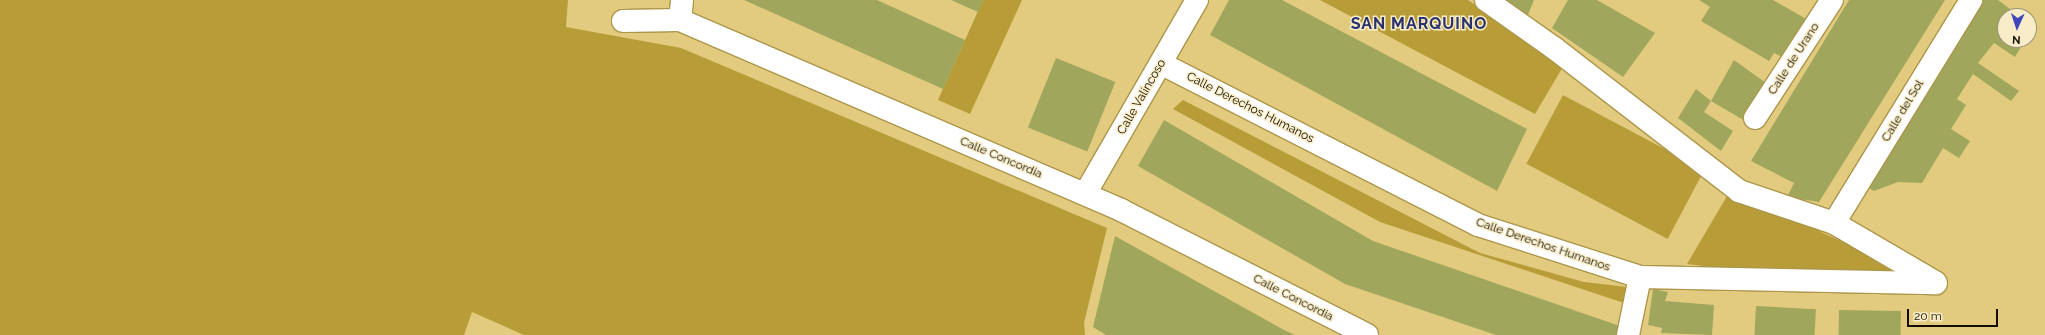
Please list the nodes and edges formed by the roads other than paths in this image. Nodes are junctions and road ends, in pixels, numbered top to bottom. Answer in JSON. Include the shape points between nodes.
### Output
{"nodes":[{"id":1,"x":1486,"y":0,"type":"edge"},
{"id":2,"x":1971,"y":0,"type":"edge"},
{"id":3,"x":1194,"y":1,"type":"edge"},
{"id":4,"x":1825,"y":2,"type":"edge"},
{"id":5,"x":681,"y":10,"type":"edge"},
{"id":6,"x":623,"y":21,"type":"dead end"},
{"id":7,"x":1162,"y":64,"type":"junction"},
{"id":8,"x":1755,"y":118,"type":"dead end"},
{"id":9,"x":1085,"y":194,"type":"junction"},
{"id":10,"x":1834,"y":223,"type":"junction"},
{"id":11,"x":1640,"y":277,"type":"junction"},
{"id":12,"x":1367,"y":335,"type":"edge"},
{"id":13,"x":1628,"y":335,"type":"edge"}],
"edges":[{"from":1,"to":10,"type":"street","via":[[1554,48],[1739,190]]},
{"from":2,"to":10,"type":"street","name":"Calle del Sol"},
{"from":3,"to":7,"type":"street","name":"Calle Valincoso"},
{"from":4,"to":8,"type":"street","name":"Calle de Urano"},
{"from":5,"to":6,"type":"street","name":"Calle Concordia"},
{"from":5,"to":9,"type":"street","name":"Calle Concordia"},
{"from":7,"to":9,"type":"street","name":"Calle Valincoso"},
{"from":7,"to":11,"type":"street","name":"Calle Derechos Humanos","via":[[1478,225]]},
{"from":9,"to":12,"type":"street","name":"Calle Concordia"},
{"from":10,"to":11,"type":"street","name":"Calle Derechos Humanos","via":[[1936,283]]},
{"from":11,"to":13,"type":"street"}]}
